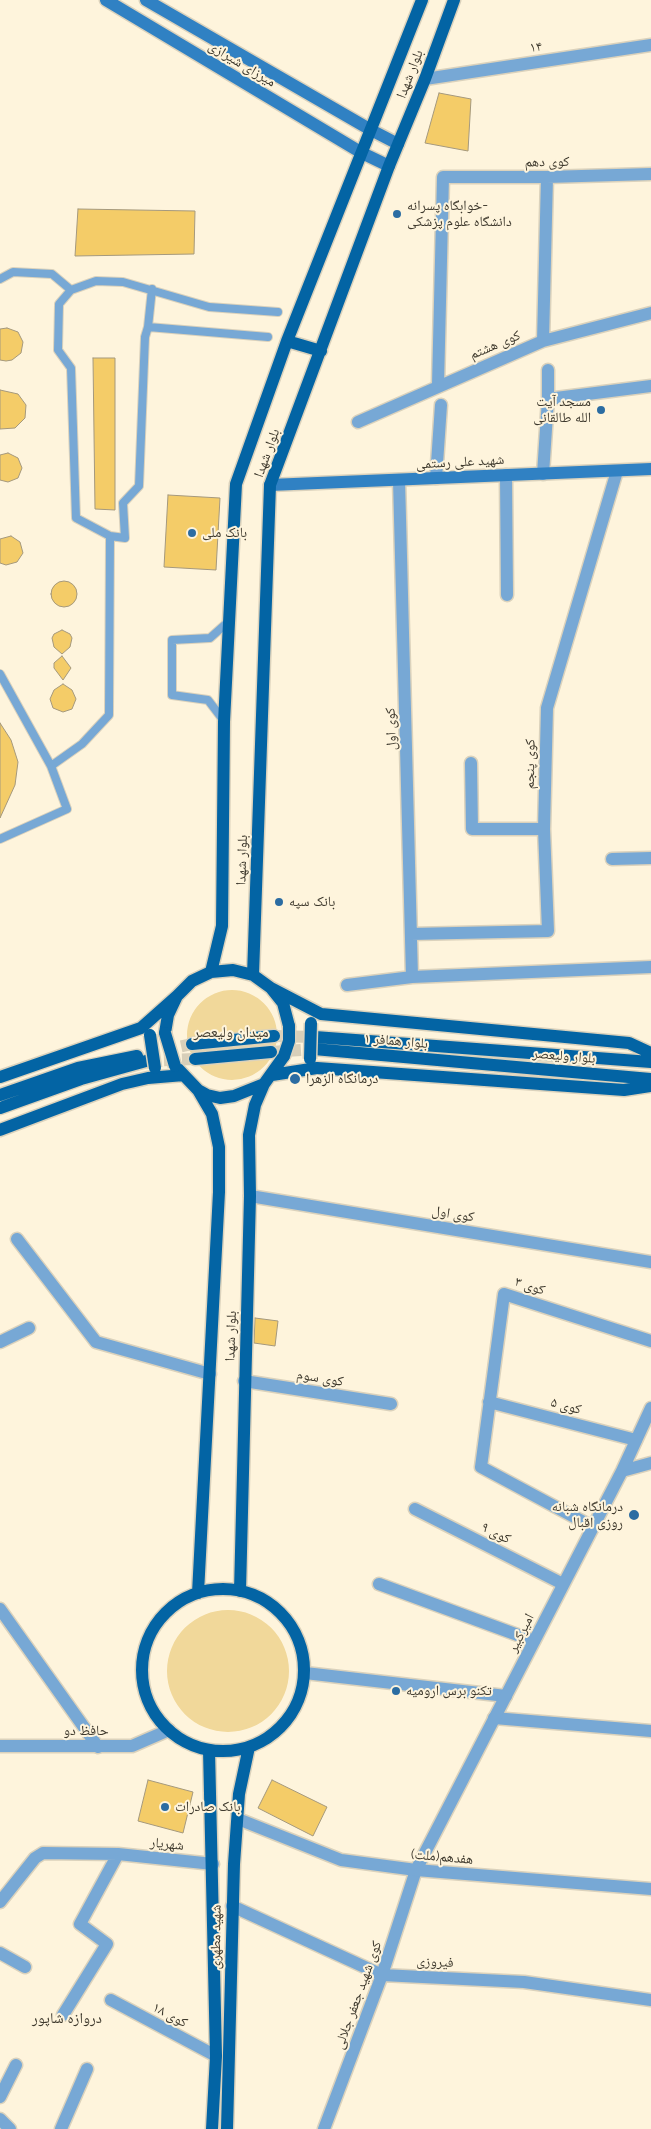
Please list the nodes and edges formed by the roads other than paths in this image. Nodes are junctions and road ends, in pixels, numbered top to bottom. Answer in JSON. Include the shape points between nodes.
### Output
{"nodes":[{"id":1,"x":106,"y":0,"type":"edge"},
{"id":2,"x":146,"y":0,"type":"edge"},
{"id":3,"x":422,"y":0,"type":"edge"},
{"id":4,"x":454,"y":0,"type":"edge"},
{"id":5,"x":651,"y":45,"type":"edge"},
{"id":6,"x":425,"y":79,"type":"junction"},
{"id":7,"x":371,"y":130,"type":"junction"},
{"id":8,"x":398,"y":144,"type":"junction"},
{"id":9,"x":362,"y":153,"type":"junction"},
{"id":10,"x":389,"y":166,"type":"junction"},
{"id":11,"x":651,"y":174,"type":"edge"},
{"id":12,"x":547,"y":177,"type":"junction"},
{"id":13,"x":0,"y":278,"type":"edge"},
{"id":14,"x":152,"y":289,"type":"junction"},
{"id":15,"x":71,"y":290,"type":"junction"},
{"id":16,"x":278,"y":312,"type":"dead end"},
{"id":17,"x":651,"y":313,"type":"edge"},
{"id":18,"x":148,"y":327,"type":"junction"},
{"id":19,"x":268,"y":337,"type":"dead end"},
{"id":20,"x":543,"y":341,"type":"junction"},
{"id":21,"x":287,"y":342,"type":"junction"},
{"id":22,"x":321,"y":351,"type":"junction"},
{"id":23,"x":548,"y":370,"type":"dead end"},
{"id":24,"x":438,"y":385,"type":"junction"},
{"id":25,"x":651,"y":386,"type":"edge"},
{"id":26,"x":548,"y":399,"type":"junction"},
{"id":27,"x":441,"y":405,"type":"dead end"},
{"id":28,"x":358,"y":422,"type":"dead end"},
{"id":29,"x":651,"y":469,"type":"edge"},
{"id":30,"x":617,"y":470,"type":"junction"},
{"id":31,"x":543,"y":474,"type":"junction"},
{"id":32,"x":506,"y":475,"type":"junction"},
{"id":33,"x":436,"y":478,"type":"junction"},
{"id":34,"x":399,"y":480,"type":"junction"},
{"id":35,"x":270,"y":485,"type":"junction"},
{"id":36,"x":110,"y":536,"type":"junction"},
{"id":37,"x":507,"y":595,"type":"dead end"},
{"id":38,"x":228,"y":622,"type":"junction"},
{"id":39,"x":0,"y":674,"type":"edge"},
{"id":40,"x":224,"y":722,"type":"junction"},
{"id":41,"x":471,"y":763,"type":"dead end"},
{"id":42,"x":51,"y":766,"type":"junction"},
{"id":43,"x":544,"y":829,"type":"junction"},
{"id":44,"x":0,"y":839,"type":"edge"},
{"id":45,"x":651,"y":858,"type":"edge"},
{"id":46,"x":612,"y":859,"type":"dead end"},
{"id":47,"x":411,"y":934,"type":"junction"},
{"id":48,"x":651,"y":967,"type":"edge"},
{"id":49,"x":211,"y":972,"type":"junction"},
{"id":50,"x":253,"y":975,"type":"junction"},
{"id":51,"x":412,"y":978,"type":"junction"},
{"id":52,"x":347,"y":985,"type":"dead end"},
{"id":53,"x":271,"y":988,"type":"junction"},
{"id":54,"x":177,"y":996,"type":"junction"},
{"id":55,"x":316,"y":1018,"type":"junction"},
{"id":56,"x":145,"y":1032,"type":"junction"},
{"id":57,"x":274,"y":1036,"type":"tunnel mouth"},
{"id":58,"x":192,"y":1044,"type":"tunnel mouth"},
{"id":59,"x":475,"y":1047,"type":"joint"},
{"id":60,"x":271,"y":1052,"type":"tunnel mouth"},
{"id":61,"x":314,"y":1053,"type":"junction"},
{"id":62,"x":651,"y":1053,"type":"edge"},
{"id":63,"x":195,"y":1059,"type":"tunnel mouth"},
{"id":64,"x":651,"y":1062,"type":"edge"},
{"id":65,"x":474,"y":1063,"type":"joint"},
{"id":66,"x":149,"y":1065,"type":"junction"},
{"id":67,"x":179,"y":1070,"type":"junction"},
{"id":68,"x":0,"y":1077,"type":"edge"},
{"id":69,"x":268,"y":1080,"type":"junction"},
{"id":70,"x":651,"y":1080,"type":"edge"},
{"id":71,"x":651,"y":1086,"type":"edge"},
{"id":72,"x":198,"y":1090,"type":"junction"},
{"id":73,"x":0,"y":1095,"type":"edge"},
{"id":74,"x":0,"y":1108,"type":"edge"},
{"id":75,"x":0,"y":1130,"type":"edge"},
{"id":76,"x":250,"y":1196,"type":"junction"},
{"id":77,"x":17,"y":1239,"type":"dead end"},
{"id":78,"x":651,"y":1262,"type":"edge"},
{"id":79,"x":29,"y":1328,"type":"dead end"},
{"id":80,"x":0,"y":1342,"type":"edge"},
{"id":81,"x":651,"y":1342,"type":"edge"},
{"id":82,"x":210,"y":1374,"type":"junction"},
{"id":83,"x":244,"y":1381,"type":"junction"},
{"id":84,"x":489,"y":1402,"type":"junction"},
{"id":85,"x":391,"y":1404,"type":"dead end"},
{"id":86,"x":651,"y":1408,"type":"edge"},
{"id":87,"x":636,"y":1440,"type":"junction"},
{"id":88,"x":651,"y":1463,"type":"edge"},
{"id":89,"x":622,"y":1471,"type":"junction"},
{"id":90,"x":414,"y":1509,"type":"dead end"},
{"id":91,"x":593,"y":1528,"type":"junction"},
{"id":92,"x":379,"y":1584,"type":"dead end"},
{"id":93,"x":563,"y":1584,"type":"junction"},
{"id":94,"x":240,"y":1591,"type":"junction"},
{"id":95,"x":198,"y":1593,"type":"junction"},
{"id":96,"x":0,"y":1610,"type":"edge"},
{"id":97,"x":534,"y":1641,"type":"junction"},
{"id":98,"x":305,"y":1673,"type":"junction"},
{"id":99,"x":506,"y":1696,"type":"junction"},
{"id":100,"x":494,"y":1718,"type":"junction"},
{"id":101,"x":169,"y":1730,"type":"junction"},
{"id":102,"x":651,"y":1731,"type":"edge"},
{"id":103,"x":0,"y":1746,"type":"edge"},
{"id":104,"x":98,"y":1747,"type":"junction"},
{"id":105,"x":249,"y":1747,"type":"junction"},
{"id":106,"x":209,"y":1750,"type":"junction"},
{"id":107,"x":238,"y":1819,"type":"junction"},
{"id":108,"x":118,"y":1854,"type":"junction"},
{"id":109,"x":213,"y":1864,"type":"junction"},
{"id":110,"x":416,"y":1870,"type":"junction"},
{"id":111,"x":651,"y":1889,"type":"edge"},
{"id":112,"x":0,"y":1902,"type":"edge"},
{"id":113,"x":232,"y":1906,"type":"junction"},
{"id":114,"x":0,"y":1954,"type":"edge"},
{"id":115,"x":25,"y":1967,"type":"dead end"},
{"id":116,"x":382,"y":1975,"type":"junction"},
{"id":117,"x":111,"y":2000,"type":"dead end"},
{"id":118,"x":651,"y":2000,"type":"edge"},
{"id":119,"x":63,"y":2016,"type":"dead end"},
{"id":120,"x":216,"y":2056,"type":"junction"},
{"id":121,"x":16,"y":2065,"type":"dead end"},
{"id":122,"x":86,"y":2069,"type":"dead end"},
{"id":123,"x":0,"y":2097,"type":"edge"},
{"id":124,"x":0,"y":2118,"type":"edge"},
{"id":125,"x":10,"y":2129,"type":"edge"},
{"id":126,"x":62,"y":2129,"type":"edge"},
{"id":127,"x":212,"y":2129,"type":"edge"},
{"id":128,"x":227,"y":2129,"type":"edge"},
{"id":129,"x":324,"y":2129,"type":"edge"}],
"edges":[{"from":1,"to":9,"type":"main road","name":"میرزای شیرازی"},
{"from":2,"to":7,"type":"main road","name":"میرزای شیرازی"},
{"from":3,"to":7,"type":"main road","name":"بلوار شهدا"},
{"from":4,"to":6,"type":"main road","name":"بلوار شهدا"},
{"from":5,"to":6,"type":"street","name":"۱۴"},
{"from":6,"to":8,"type":"main road","name":"بلوار شهدا"},
{"from":7,"to":8,"type":"main road","name":"میرزای شیرازی"},
{"from":7,"to":9,"type":"main road","name":"بلوار شهدا"},
{"from":8,"to":10,"type":"main road","name":"بلوار شهدا"},
{"from":9,"to":10,"type":"main road","name":"میرزای شیرازی"},
{"from":9,"to":21,"type":"main road","name":"بلوار شهدا"},
{"from":10,"to":22,"type":"main road","name":"بلوار شهدا"},
{"from":11,"to":12,"type":"street","name":"کوی دهم"},
{"from":12,"to":20,"type":"street"},
{"from":12,"to":24,"type":"street","name":"کوی دهم","via":[[443,177]]},
{"from":13,"to":15,"type":"lane","via":[[13,272],[52,274]]},
{"from":14,"to":15,"type":"lane","via":[[123,282],[96,281]]},
{"from":14,"to":16,"type":"lane","via":[[209,307]]},
{"from":14,"to":18,"type":"lane"},
{"from":15,"to":36,"type":"lane","via":[[59,304],[58,350],[71,368],[76,518]]},
{"from":17,"to":20,"type":"street","name":"کوی هشتم"},
{"from":18,"to":19,"type":"lane"},
{"from":18,"to":36,"type":"lane","via":[[139,486],[122,503],[125,538]]},
{"from":20,"to":24,"type":"street","name":"کوی هشتم"},
{"from":21,"to":22,"type":"main road"},
{"from":21,"to":38,"type":"main road","name":"بلوار شهدا","via":[[236,484]]},
{"from":22,"to":35,"type":"main road","name":"بلوار شهدا"},
{"from":23,"to":26,"type":"street"},
{"from":24,"to":28,"type":"street","name":"کوی هشتم"},
{"from":25,"to":26,"type":"street"},
{"from":26,"to":31,"type":"street"},
{"from":27,"to":33,"type":"street"},
{"from":29,"to":30,"type":"main road","name":"شهید علی رستمی"},
{"from":30,"to":31,"type":"main road","name":"شهید علی رستمی"},
{"from":30,"to":43,"type":"street","name":"کوی پنجم","via":[[546,708]]},
{"from":31,"to":32,"type":"main road","name":"شهید علی رستمی"},
{"from":32,"to":33,"type":"main road","name":"شهید علی رستمی"},
{"from":32,"to":37,"type":"street"},
{"from":33,"to":34,"type":"main road","name":"شهید علی رستمی"},
{"from":34,"to":35,"type":"main road","name":"شهید علی رستمی"},
{"from":34,"to":47,"type":"street","name":"کوی اول"},
{"from":35,"to":50,"type":"main road","name":"بلوار شهدا"},
{"from":36,"to":42,"type":"lane","via":[[109,716],[82,744]]},
{"from":38,"to":40,"type":"main road","name":"بلوار شهدا"},
{"from":38,"to":40,"type":"lane","via":[[210,638],[172,640],[172,695],[208,700]]},
{"from":39,"to":42,"type":"lane"},
{"from":40,"to":49,"type":"main road","name":"بلوار شهدا","via":[[222,926]]},
{"from":41,"to":43,"type":"street","via":[[472,829]]},
{"from":42,"to":44,"type":"lane","via":[[67,809]]},
{"from":43,"to":47,"type":"street","name":"کوی پنجم","via":[[548,930]]},
{"from":45,"to":46,"type":"street"},
{"from":47,"to":51,"type":"street","name":"کوی اول"},
{"from":48,"to":51,"type":"street"},
{"from":49,"to":50,"type":"main road","via":[[233,970]]},
{"from":49,"to":54,"type":"main road","via":[[192,981]]},
{"from":50,"to":53,"type":"main road"},
{"from":51,"to":52,"type":"street"},
{"from":53,"to":55,"type":"main road"},
{"from":53,"to":69,"type":"main road","bridge":true,"via":[[282,1003],[289,1026],[289,1041],[284,1056]]},
{"from":54,"to":56,"type":"main road"},
{"from":54,"to":67,"type":"main road","bridge":true,"via":[[165,1033]]},
{"from":55,"to":61,"type":"main road","bridge":true},
{"from":55,"to":62,"type":"main road","via":[[629,1043]]},
{"from":56,"to":66,"type":"main road","bridge":true},
{"from":56,"to":68,"type":"main road"},
{"from":57,"to":58,"type":"main road"},
{"from":59,"to":61,"type":"main road","name":"بلوار همافر ۱"},
{"from":59,"to":64,"type":"main road","name":"بلوار ولیعصر"},
{"from":60,"to":63,"type":"main road"},
{"from":61,"to":65,"type":"main road","name":"بلوار همافر ۱"},
{"from":61,"to":69,"type":"main road"},
{"from":61,"to":71,"type":"main road","via":[[624,1090]]},
{"from":65,"to":70,"type":"main road","name":"بلوار ولیعصر"},
{"from":66,"to":67,"type":"main road"},
{"from":66,"to":73,"type":"main road","via":[[78,1068]]},
{"from":66,"to":74,"type":"main road","via":[[81,1079]]},
{"from":66,"to":75,"type":"main road","via":[[122,1084]]},
{"from":67,"to":72,"type":"main road"},
{"from":69,"to":72,"type":"main road","via":[[234,1096],[220,1098]]},
{"from":69,"to":76,"type":"main road","name":"بلوار شهدا","via":[[255,1105],[249,1134]]},
{"from":72,"to":82,"type":"main road","name":"بلوار شهدا","via":[[212,1114],[219,1147]]},
{"from":76,"to":78,"type":"street","name":"کوی اول"},
{"from":76,"to":83,"type":"main road","name":"بلوار شهدا"},
{"from":77,"to":82,"type":"street","via":[[96,1342]]},
{"from":79,"to":80,"type":"street"},
{"from":81,"to":84,"type":"street","name":"کوی ۳","via":[[504,1294]]},
{"from":82,"to":95,"type":"main road","name":"بلوار شهدا"},
{"from":83,"to":85,"type":"street","name":"کوی سوم"},
{"from":83,"to":94,"type":"main road","name":"بلوار شهدا"},
{"from":84,"to":87,"type":"street","name":"کوی ۵"},
{"from":84,"to":91,"type":"street","via":[[481,1467]]},
{"from":86,"to":87,"type":"street","name":"امیرکبیر"},
{"from":87,"to":89,"type":"street","name":"امیرکبیر"},
{"from":88,"to":89,"type":"street"},
{"from":89,"to":91,"type":"street","name":"امیرکبیر"},
{"from":90,"to":93,"type":"street","name":"کوی ۹"},
{"from":91,"to":93,"type":"street","name":"امیرکبیر"},
{"from":92,"to":97,"type":"street"},
{"from":93,"to":97,"type":"street","name":"امیرکبیر"},
{"from":94,"to":95,"type":"main road","via":[[219,1589]]},
{"from":94,"to":98,"type":"main road","via":[[260,1598],[291,1626],[300,1644]]},
{"from":95,"to":101,"type":"main road","via":[[163,1615],[151,1633],[144,1653],[142,1674],[146,1695]]},
{"from":96,"to":104,"type":"street"},
{"from":97,"to":99,"type":"street","name":"امیرکبیر"},
{"from":98,"to":99,"type":"street"},
{"from":98,"to":105,"type":"main road","via":[[296,1706],[284,1724],[268,1738]]},
{"from":99,"to":100,"type":"street","name":"امیرکبیر"},
{"from":100,"to":102,"type":"street"},
{"from":100,"to":110,"type":"street","name":"امیرکبیر"},
{"from":101,"to":104,"type":"street","name":"حافظ دو","via":[[132,1746]]},
{"from":101,"to":106,"type":"main road","via":[[188,1743]]},
{"from":103,"to":104,"type":"street","name":"حافظ دو"},
{"from":105,"to":106,"type":"main road"},
{"from":105,"to":107,"type":"main road","name":"شهید مطهری","via":[[239,1794]]},
{"from":106,"to":109,"type":"main road","name":"شهید مطهری"},
{"from":107,"to":110,"type":"street","name":"هفدهم(ملت)","via":[[341,1860]]},
{"from":107,"to":113,"type":"main road","name":"شهید مطهری"},
{"from":108,"to":109,"type":"street","name":"شهریار"},
{"from":108,"to":112,"type":"street","name":"شهریار","via":[[43,1853]]},
{"from":108,"to":119,"type":"street","via":[[80,1924],[107,1944]]},
{"from":109,"to":120,"type":"main road","name":"شهید مطهری"},
{"from":110,"to":111,"type":"street","name":"هفدهم(ملت)"},
{"from":110,"to":116,"type":"street","name":"کوی شهید جعفر جلالی"},
{"from":113,"to":116,"type":"street","name":"فیروزی"},
{"from":113,"to":128,"type":"main road","name":"شهید مطهری"},
{"from":114,"to":115,"type":"street"},
{"from":116,"to":118,"type":"street","name":"فیروزی","via":[[524,1982]]},
{"from":116,"to":129,"type":"street","name":"کوی شهید جعفر جلالی"},
{"from":117,"to":120,"type":"street","name":"کوی ۱۸"},
{"from":120,"to":127,"type":"main road","name":"شهید مطهری"},
{"from":121,"to":123,"type":"street"},
{"from":122,"to":126,"type":"street"},
{"from":124,"to":125,"type":"street"}]}
